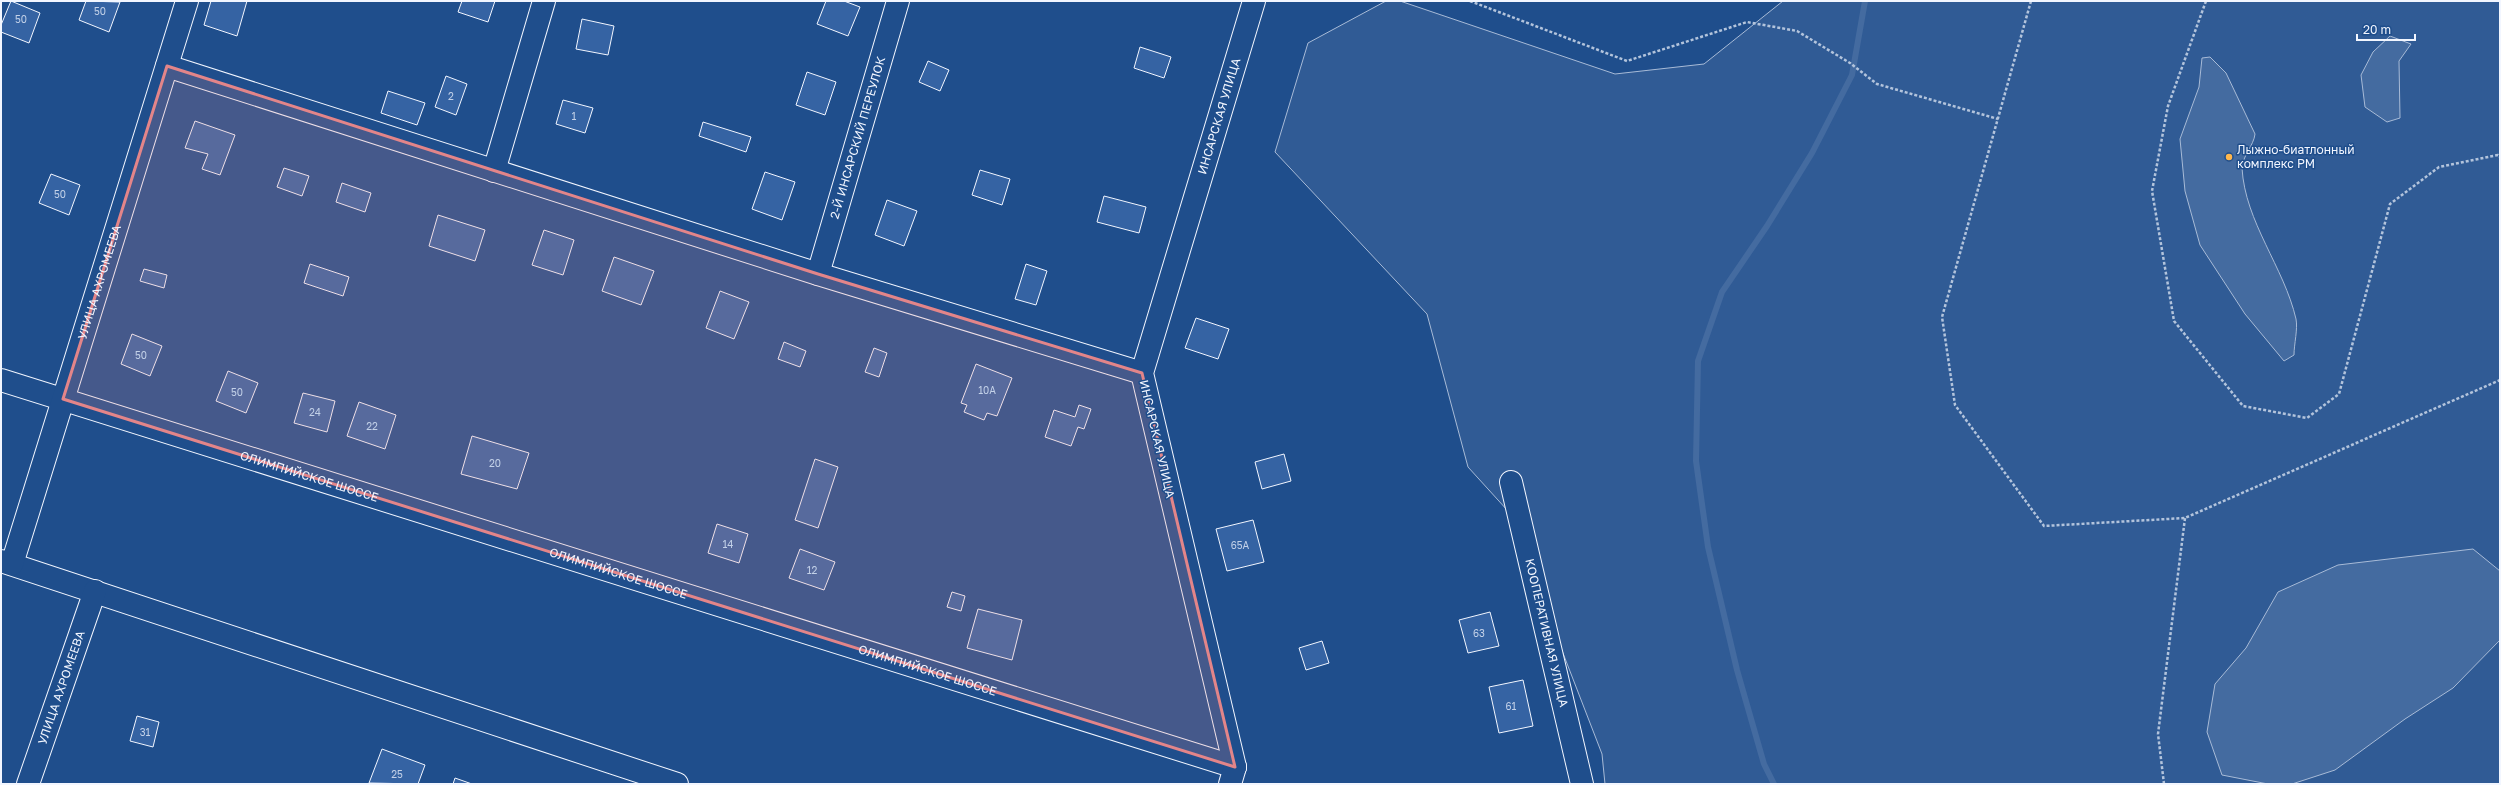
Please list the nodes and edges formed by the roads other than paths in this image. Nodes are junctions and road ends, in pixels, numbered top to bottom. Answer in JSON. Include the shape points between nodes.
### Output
{"nodes":[{"id":1,"x":187,"y":1,"type":"edge"},
{"id":2,"x":544,"y":1,"type":"edge"},
{"id":3,"x":898,"y":1,"type":"edge"},
{"id":4,"x":1254,"y":1,"type":"edge"},
{"id":5,"x":167,"y":66,"type":"junction"},
{"id":6,"x":494,"y":170,"type":"junction"},
{"id":7,"x":818,"y":274,"type":"junction"},
{"id":8,"x":1142,"y":373,"type":"junction"},
{"id":9,"x":1,"y":380,"type":"edge"},
{"id":10,"x":63,"y":399,"type":"junction"},
{"id":11,"x":1511,"y":482,"type":"dead end"},
{"id":12,"x":6,"y":562,"type":"edge"},
{"id":13,"x":95,"y":591,"type":"junction"},
{"id":14,"x":1233,"y":775,"type":"edge"},
{"id":15,"x":28,"y":784,"type":"edge"},
{"id":16,"x":677,"y":784,"type":"edge"},
{"id":17,"x":1582,"y":784,"type":"edge"}],
"edges":[{"from":1,"to":5,"type":"street","name":"УЛИЦА АХРОМЕЕВА"},
{"from":2,"to":6,"type":"street"},
{"from":3,"to":7,"type":"street","name":"2-Й ИНСАРСКИЙ ПЕРЕУЛОК"},
{"from":4,"to":8,"type":"street","name":"ИНСАРСКАЯ УЛИЦА"},
{"from":5,"to":6,"type":"street"},
{"from":5,"to":10,"type":"street","name":"УЛИЦА АХРОМЕЕВА"},
{"from":6,"to":7,"type":"street"},
{"from":7,"to":8,"type":"street"},
{"from":8,"to":14,"type":"street","name":"ИНСАРСКАЯ УЛИЦА"},
{"from":9,"to":10,"type":"street","name":"ОЛИМПИЙСКОЕ ШОССЕ"},
{"from":10,"to":12,"type":"street","name":"УЛИЦА АХРОМЕЕВА"},
{"from":10,"to":14,"type":"street","name":"ОЛИМПИЙСКОЕ ШОССЕ"},
{"from":11,"to":17,"type":"street","name":"КООПЕРАТИВНАЯ УЛИЦА"},
{"from":12,"to":13,"type":"street"},
{"from":13,"to":15,"type":"street","name":"УЛИЦА АХРОМЕЕВА"},
{"from":13,"to":16,"type":"street"}]}
